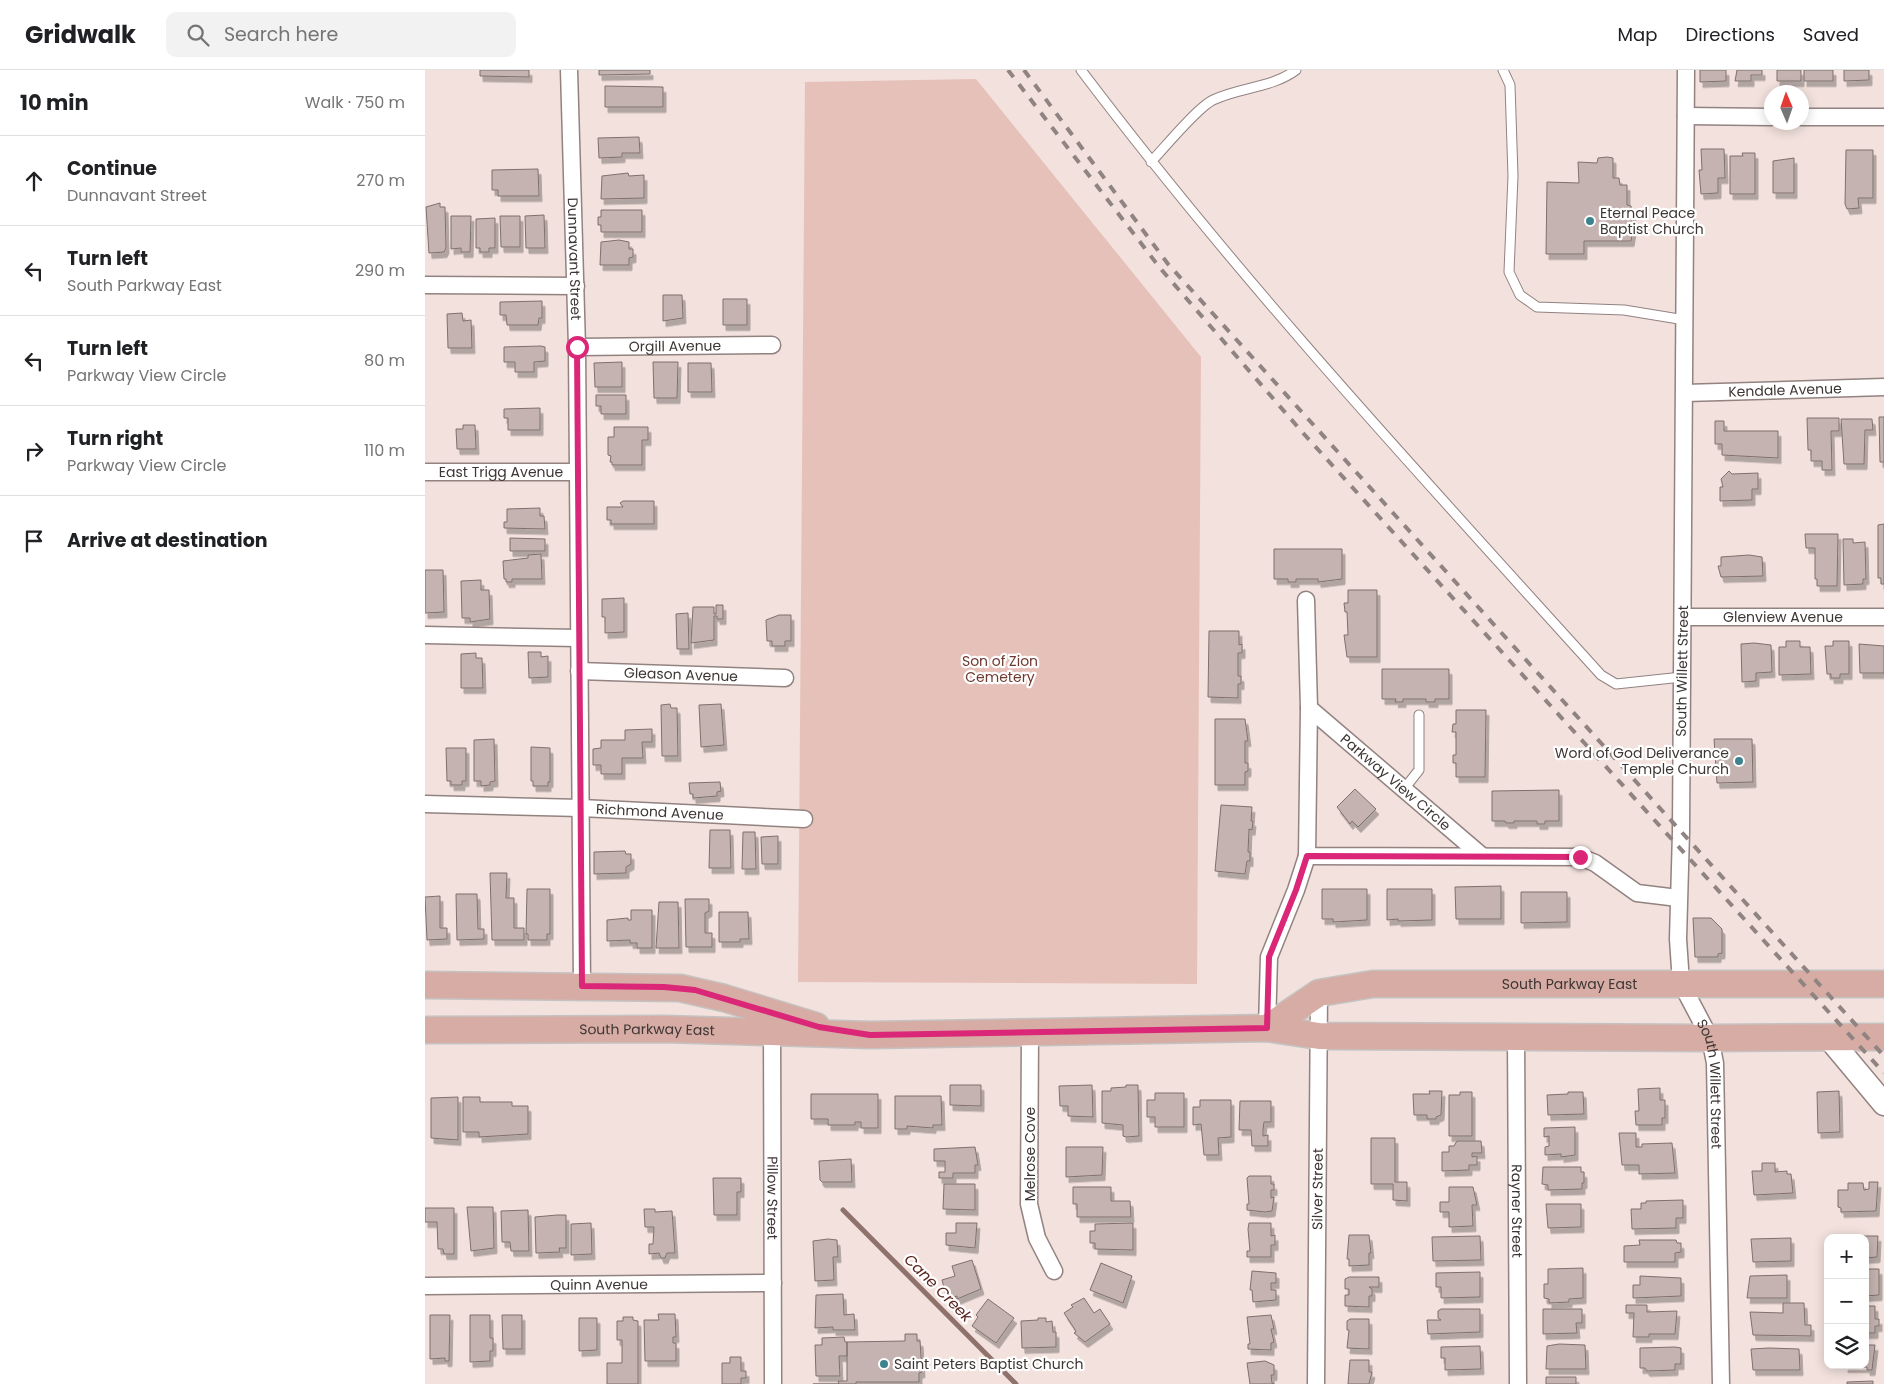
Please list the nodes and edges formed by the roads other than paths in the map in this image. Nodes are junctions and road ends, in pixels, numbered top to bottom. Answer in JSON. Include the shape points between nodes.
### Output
{"nodes":[{"id":1,"x":569,"y":70,"type":"edge"},
{"id":2,"x":1081,"y":70,"type":"edge"},
{"id":3,"x":1296,"y":70,"type":"edge"},
{"id":4,"x":1503,"y":70,"type":"edge"},
{"id":5,"x":1686,"y":70,"type":"edge"},
{"id":6,"x":1686,"y":116,"type":"junction"},
{"id":7,"x":1764,"y":117,"type":"edge"},
{"id":8,"x":1809,"y":117,"type":"edge"},
{"id":9,"x":1884,"y":117,"type":"edge"},
{"id":10,"x":1151,"y":162,"type":"junction"},
{"id":11,"x":425,"y":285,"type":"edge"},
{"id":12,"x":576,"y":286,"type":"junction"},
{"id":13,"x":1685,"y":320,"type":"junction"},
{"id":14,"x":772,"y":345,"type":"dead end"},
{"id":15,"x":577,"y":347,"type":"junction"},
{"id":16,"x":1884,"y":386,"type":"edge"},
{"id":17,"x":1685,"y":394,"type":"junction"},
{"id":18,"x":425,"y":472,"type":"edge"},
{"id":19,"x":577,"y":472,"type":"junction"},
{"id":20,"x":1306,"y":600,"type":"dead end"},
{"id":21,"x":1683,"y":617,"type":"junction"},
{"id":22,"x":1884,"y":617,"type":"edge"},
{"id":23,"x":425,"y":635,"type":"edge"},
{"id":24,"x":578,"y":638,"type":"junction"},
{"id":25,"x":579,"y":671,"type":"junction"},
{"id":26,"x":1682,"y":677,"type":"junction"},
{"id":27,"x":785,"y":678,"type":"dead end"},
{"id":28,"x":1309,"y":708,"type":"junction"},
{"id":29,"x":1419,"y":715,"type":"dead end"},
{"id":30,"x":1404,"y":789,"type":"junction"},
{"id":31,"x":425,"y":804,"type":"edge"},
{"id":32,"x":581,"y":808,"type":"junction"},
{"id":33,"x":804,"y":819,"type":"dead end"},
{"id":34,"x":1307,"y":856,"type":"junction"},
{"id":35,"x":1482,"y":856,"type":"junction"},
{"id":36,"x":1679,"y":898,"type":"junction"},
{"id":37,"x":1681,"y":983,"type":"junction"},
{"id":38,"x":1884,"y":984,"type":"edge"},
{"id":39,"x":425,"y":986,"type":"edge"},
{"id":40,"x":582,"y":986,"type":"junction"},
{"id":41,"x":1319,"y":993,"type":"junction"},
{"id":42,"x":772,"y":1023,"type":"junction"},
{"id":43,"x":1267,"y":1028,"type":"junction"},
{"id":44,"x":425,"y":1030,"type":"edge"},
{"id":45,"x":1030,"y":1032,"type":"junction"},
{"id":46,"x":1319,"y":1036,"type":"junction"},
{"id":47,"x":1516,"y":1037,"type":"junction"},
{"id":48,"x":1828,"y":1037,"type":"junction"},
{"id":49,"x":1884,"y":1037,"type":"edge"},
{"id":50,"x":1710,"y":1038,"type":"junction"},
{"id":51,"x":1884,"y":1104,"type":"edge"},
{"id":52,"x":1054,"y":1271,"type":"dead end"},
{"id":53,"x":773,"y":1283,"type":"junction"},
{"id":54,"x":425,"y":1286,"type":"edge"},
{"id":55,"x":773,"y":1384,"type":"edge"},
{"id":56,"x":1316,"y":1384,"type":"edge"},
{"id":57,"x":1518,"y":1384,"type":"edge"},
{"id":58,"x":1721,"y":1384,"type":"edge"}],
"edges":[{"from":1,"to":12,"type":"street","name":"Dunnavant Street"},
{"from":2,"to":10,"type":"lane"},
{"from":3,"to":10,"type":"lane","via":[[1283,80],[1235,91],[1211,101]]},
{"from":4,"to":13,"type":"lane","via":[[1510,85],[1513,167],[1509,272],[1520,295],[1537,307],[1624,310]]},
{"from":5,"to":6,"type":"street","name":"South Willett Street"},
{"from":6,"to":7,"type":"street"},
{"from":6,"to":13,"type":"street","name":"South Willett Street"},
{"from":8,"to":9,"type":"street"},
{"from":10,"to":26,"type":"lane","via":[[1330,373],[1601,675],[1616,684]]},
{"from":11,"to":12,"type":"street"},
{"from":12,"to":15,"type":"street","name":"Dunnavant Street"},
{"from":13,"to":17,"type":"street","name":"South Willett Street"},
{"from":14,"to":15,"type":"street","name":"Orgill Avenue"},
{"from":15,"to":19,"type":"street","name":"Dunnavant Street"},
{"from":16,"to":17,"type":"street","name":"Kendale Avenue"},
{"from":17,"to":21,"type":"street","name":"South Willett Street"},
{"from":18,"to":19,"type":"street","name":"East Trigg Avenue"},
{"from":19,"to":24,"type":"street","name":"Dunnavant Street"},
{"from":20,"to":28,"type":"street"},
{"from":21,"to":22,"type":"street","name":"Glenview Avenue"},
{"from":21,"to":26,"type":"street","name":"South Willett Street"},
{"from":23,"to":24,"type":"street"},
{"from":24,"to":25,"type":"street","name":"Dunnavant Street"},
{"from":25,"to":27,"type":"street","name":"Gleason Avenue"},
{"from":25,"to":32,"type":"street","name":"Dunnavant Street"},
{"from":26,"to":36,"type":"street","name":"South Willett Street"},
{"from":28,"to":30,"type":"street","name":"Parkway View Circle"},
{"from":28,"to":34,"type":"street"},
{"from":29,"to":30,"type":"lane","via":[[1419,770]]},
{"from":30,"to":35,"type":"street","name":"Parkway View Circle"},
{"from":31,"to":32,"type":"street","name":"Richmond Avenue"},
{"from":32,"to":33,"type":"street","name":"Richmond Avenue"},
{"from":32,"to":40,"type":"street","name":"Dunnavant Street"},
{"from":34,"to":35,"type":"street"},
{"from":34,"to":43,"type":"street","via":[[1269,957]]},
{"from":35,"to":36,"type":"street","via":[[1580,857],[1595,863],[1637,893]]},
{"from":36,"to":37,"type":"street","name":"South Willett Street"},
{"from":37,"to":38,"type":"main road","name":"South Parkway East"},
{"from":37,"to":41,"type":"main road","name":"South Parkway East","via":[[1408,982],[1351,986]]},
{"from":37,"to":50,"type":"street","name":"South Willett Street"},
{"from":39,"to":40,"type":"main road","name":"South Parkway East"},
{"from":40,"to":42,"type":"main road","name":"South Parkway East","via":[[680,988],[724,998]]},
{"from":41,"to":43,"type":"main road","name":"South Parkway East"},
{"from":41,"to":46,"type":"street","name":"Silver Street"},
{"from":42,"to":44,"type":"main road","name":"South Parkway East","via":[[665,1030]]},
{"from":42,"to":45,"type":"main road","name":"South Parkway East","via":[[870,1035]]},
{"from":42,"to":53,"type":"street","name":"Pillow Street"},
{"from":43,"to":45,"type":"main road","name":"South Parkway East"},
{"from":43,"to":46,"type":"main road","name":"South Parkway East"},
{"from":45,"to":52,"type":"street","name":"Melrose Cove","via":[[1029,1204],[1037,1238]]},
{"from":46,"to":47,"type":"main road","name":"South Parkway East"},
{"from":46,"to":56,"type":"street","name":"Silver Street"},
{"from":47,"to":50,"type":"main road","name":"South Parkway East"},
{"from":47,"to":57,"type":"street","name":"Rayner Street"},
{"from":48,"to":49,"type":"main road","name":"South Parkway East"},
{"from":48,"to":50,"type":"main road","name":"South Parkway East"},
{"from":48,"to":51,"type":"street"},
{"from":50,"to":58,"type":"street","name":"South Willett Street","via":[[1715,1063]]},
{"from":53,"to":54,"type":"street","name":"Quinn Avenue"},
{"from":53,"to":55,"type":"street","name":"Pillow Street"}]}
